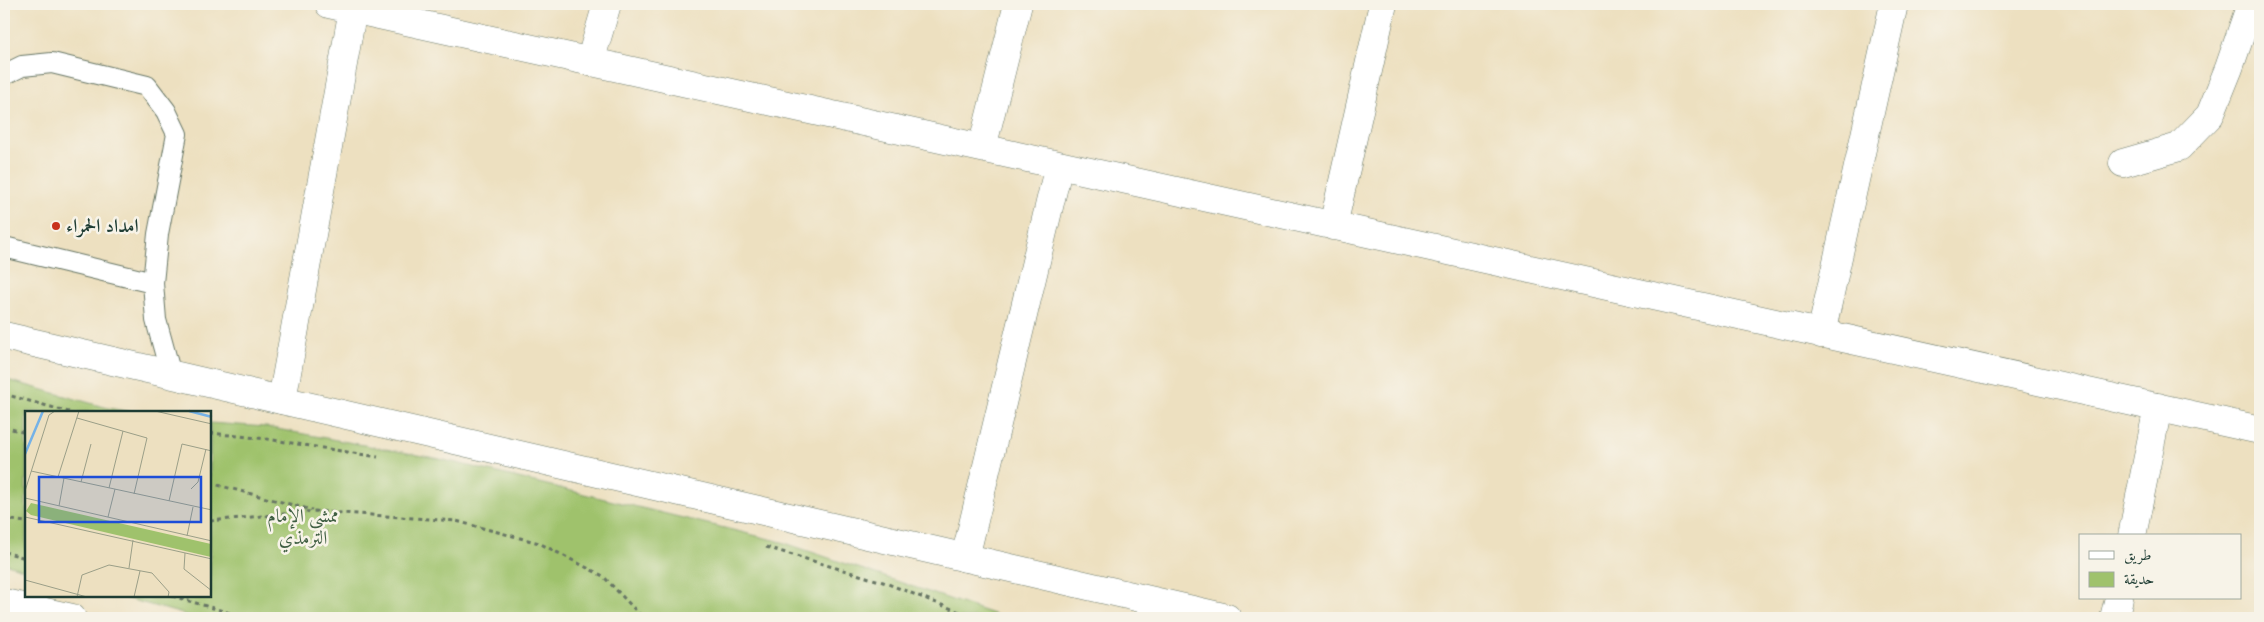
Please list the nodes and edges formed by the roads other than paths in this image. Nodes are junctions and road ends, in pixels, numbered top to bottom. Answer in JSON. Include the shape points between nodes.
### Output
{"nodes":[{"id":1,"x":607,"y":4,"type":"edge"},
{"id":2,"x":1018,"y":4,"type":"edge"},
{"id":3,"x":1383,"y":4,"type":"edge"},
{"id":4,"x":1894,"y":4,"type":"edge"},
{"id":5,"x":2251,"y":4,"type":"edge"},
{"id":6,"x":341,"y":6,"type":"edge"},
{"id":7,"x":590,"y":62,"type":"junction"},
{"id":8,"x":4,"y":76,"type":"edge"},
{"id":9,"x":982,"y":148,"type":"junction"},
{"id":10,"x":2123,"y":163,"type":"dead end"},
{"id":11,"x":1059,"y":165,"type":"junction"},
{"id":12,"x":1333,"y":226,"type":"junction"},
{"id":13,"x":4,"y":247,"type":"edge"},
{"id":14,"x":152,"y":283,"type":"junction"},
{"id":15,"x":1821,"y":334,"type":"junction"},
{"id":16,"x":4,"y":336,"type":"edge"},
{"id":17,"x":171,"y":375,"type":"junction"},
{"id":18,"x":282,"y":400,"type":"junction"},
{"id":19,"x":2158,"y":408,"type":"junction"},
{"id":20,"x":2260,"y":430,"type":"edge"},
{"id":21,"x":2132,"y":534,"type":"edge"},
{"id":22,"x":965,"y":558,"type":"junction"},
{"id":23,"x":2118,"y":600,"type":"edge"},
{"id":24,"x":9,"y":609,"type":"edge"},
{"id":25,"x":72,"y":618,"type":"edge"},
{"id":26,"x":1228,"y":618,"type":"edge"},
{"id":27,"x":2114,"y":618,"type":"edge"}],
"edges":[{"from":1,"to":7,"type":"street"},
{"from":2,"to":9,"type":"street"},
{"from":3,"to":12,"type":"street"},
{"from":4,"to":15,"type":"street"},
{"from":5,"to":10,"type":"street","via":[[2210,115],[2179,147]]},
{"from":6,"to":7,"type":"street"},
{"from":6,"to":18,"type":"street"},
{"from":7,"to":9,"type":"street"},
{"from":8,"to":14,"type":"lane","via":[[22,66],[52,63],[147,86],[166,111],[177,134]]},
{"from":9,"to":11,"type":"street"},
{"from":11,"to":12,"type":"street"},
{"from":11,"to":22,"type":"street"},
{"from":12,"to":15,"type":"street"},
{"from":13,"to":14,"type":"lane"},
{"from":14,"to":17,"type":"lane","via":[[156,320]]},
{"from":15,"to":19,"type":"street"},
{"from":16,"to":17,"type":"street"},
{"from":17,"to":18,"type":"street"},
{"from":18,"to":22,"type":"street"},
{"from":19,"to":20,"type":"street"},
{"from":19,"to":21,"type":"street"},
{"from":22,"to":26,"type":"street"},
{"from":23,"to":27,"type":"street"},
{"from":24,"to":25,"type":"street"}]}
